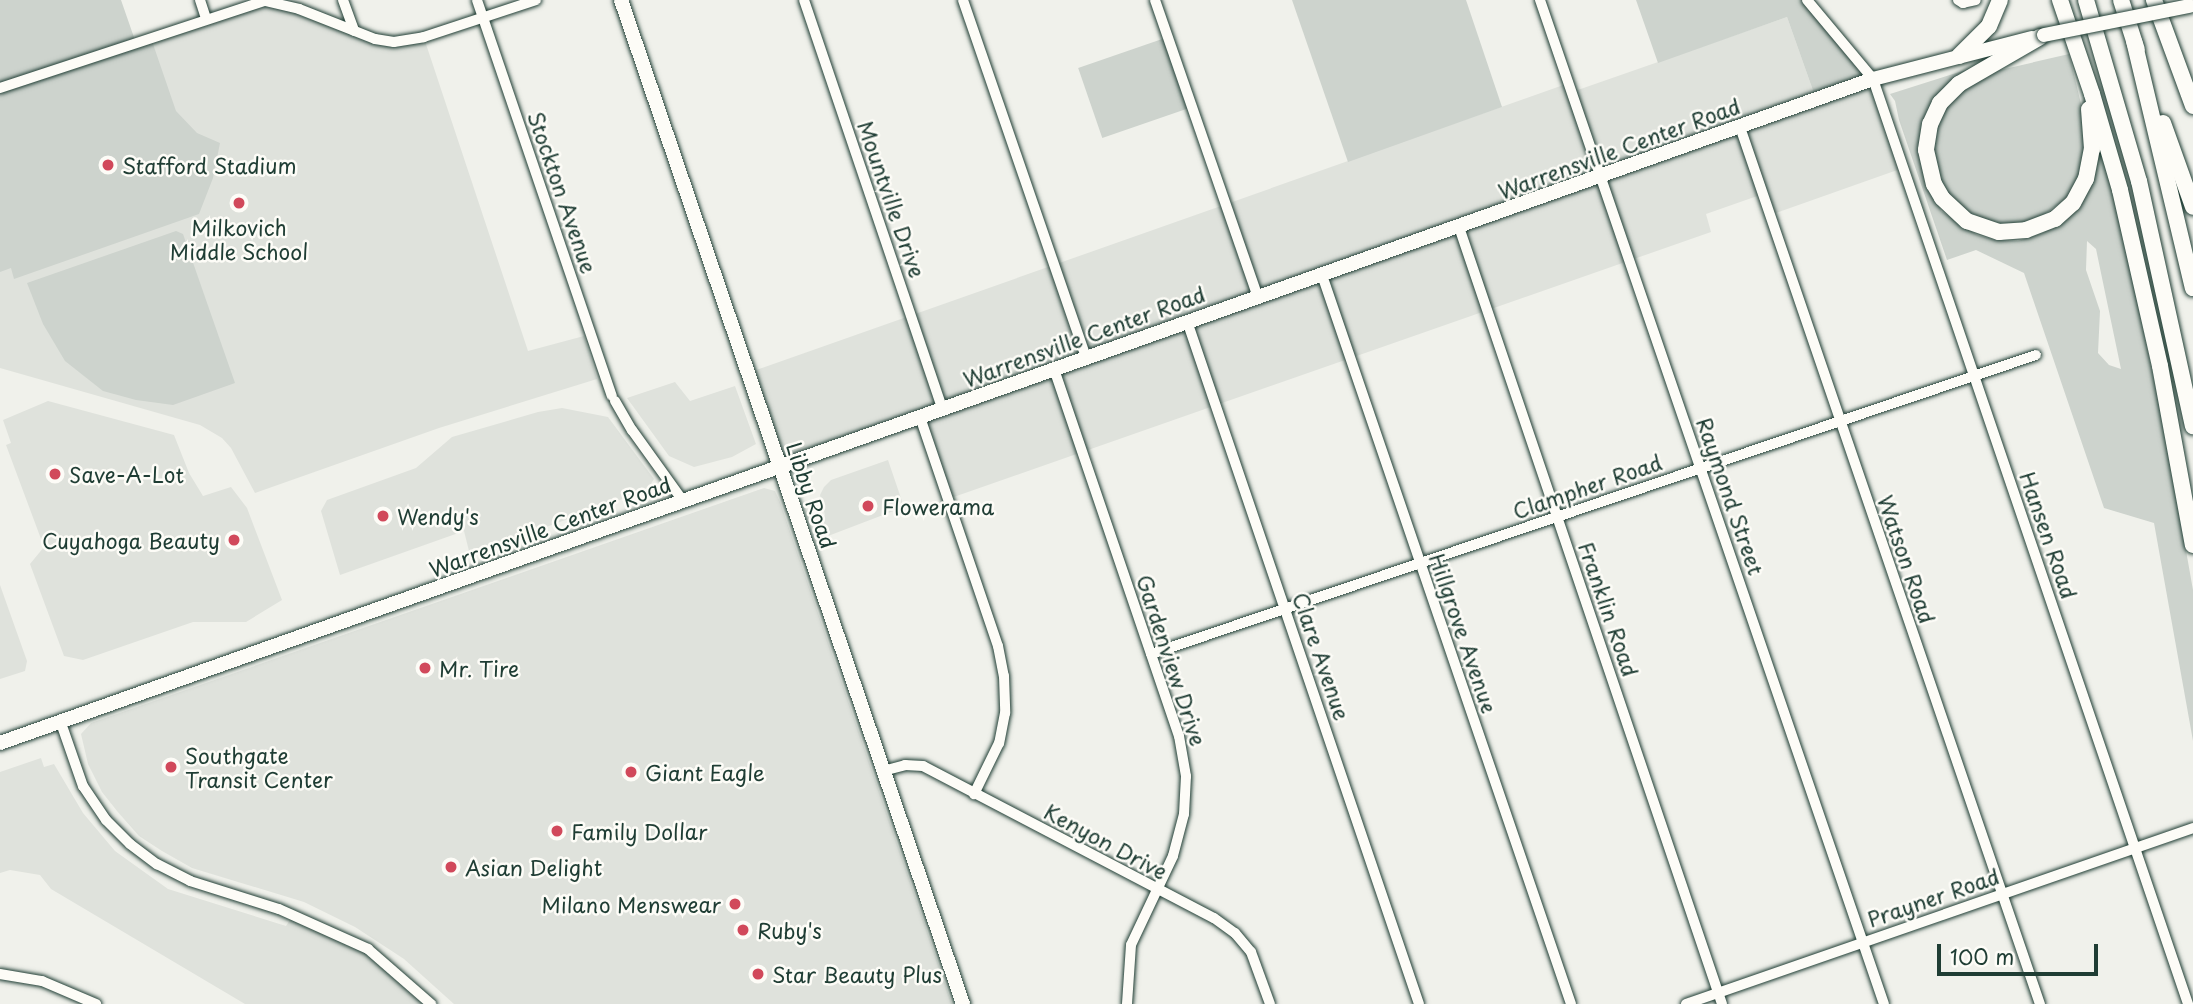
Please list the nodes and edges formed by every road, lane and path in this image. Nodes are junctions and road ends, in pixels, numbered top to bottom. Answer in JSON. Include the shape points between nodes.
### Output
{"nodes":[{"id":1,"x":200,"y":0,"type":"edge"},
{"id":2,"x":343,"y":0,"type":"edge"},
{"id":3,"x":477,"y":0,"type":"edge"},
{"id":4,"x":536,"y":0,"type":"edge"},
{"id":5,"x":621,"y":0,"type":"edge"},
{"id":6,"x":804,"y":0,"type":"edge"},
{"id":7,"x":962,"y":0,"type":"edge"},
{"id":8,"x":1155,"y":0,"type":"edge"},
{"id":9,"x":1541,"y":0,"type":"edge"},
{"id":10,"x":1807,"y":0,"type":"edge"},
{"id":11,"x":1958,"y":0,"type":"edge"},
{"id":12,"x":1976,"y":0,"type":"edge"},
{"id":13,"x":2000,"y":0,"type":"edge"},
{"id":14,"x":2060,"y":0,"type":"edge"},
{"id":15,"x":2087,"y":0,"type":"edge"},
{"id":16,"x":2121,"y":0,"type":"edge"},
{"id":17,"x":2154,"y":0,"type":"edge"},
{"id":18,"x":2191,"y":6,"type":"edge"},
{"id":19,"x":206,"y":18,"type":"junction"},
{"id":20,"x":483,"y":18,"type":"junction"},
{"id":21,"x":354,"y":31,"type":"junction"},
{"id":22,"x":2042,"y":36,"type":"junction"},
{"id":23,"x":2134,"y":41,"type":"junction"},
{"id":24,"x":1959,"y":56,"type":"junction"},
{"id":25,"x":2078,"y":56,"type":"junction"},
{"id":26,"x":1873,"y":79,"type":"junction"},
{"id":27,"x":0,"y":88,"type":"edge"},
{"id":28,"x":2193,"y":106,"type":"edge"},
{"id":29,"x":1740,"y":127,"type":"junction"},
{"id":30,"x":1602,"y":176,"type":"junction"},
{"id":31,"x":2193,"y":207,"type":"edge"},
{"id":32,"x":1459,"y":227,"type":"junction"},
{"id":33,"x":1322,"y":275,"type":"junction"},
{"id":34,"x":2193,"y":288,"type":"edge"},
{"id":35,"x":1258,"y":297,"type":"junction"},
{"id":36,"x":1187,"y":321,"type":"junction"},
{"id":37,"x":2036,"y":355,"type":"dead end"},
{"id":38,"x":1086,"y":358,"type":"junction"},
{"id":39,"x":1054,"y":369,"type":"junction"},
{"id":40,"x":1974,"y":376,"type":"junction"},
{"id":41,"x":943,"y":410,"type":"junction"},
{"id":42,"x":920,"y":418,"type":"junction"},
{"id":43,"x":1839,"y":422,"type":"junction"},
{"id":44,"x":2193,"y":426,"type":"edge"},
{"id":45,"x":780,"y":466,"type":"junction"},
{"id":46,"x":1701,"y":468,"type":"junction"},
{"id":47,"x":683,"y":501,"type":"junction"},
{"id":48,"x":1557,"y":517,"type":"junction"},
{"id":49,"x":2193,"y":545,"type":"edge"},
{"id":50,"x":1420,"y":563,"type":"junction"},
{"id":51,"x":1286,"y":609,"type":"junction"},
{"id":52,"x":1151,"y":654,"type":"junction"},
{"id":53,"x":61,"y":723,"type":"junction"},
{"id":54,"x":0,"y":743,"type":"edge"},
{"id":55,"x":883,"y":771,"type":"junction"},
{"id":56,"x":974,"y":794,"type":"junction"},
{"id":57,"x":2193,"y":828,"type":"edge"},
{"id":58,"x":2135,"y":849,"type":"junction"},
{"id":59,"x":1157,"y":889,"type":"junction"},
{"id":60,"x":2002,"y":894,"type":"junction"},
{"id":61,"x":1863,"y":942,"type":"junction"},
{"id":62,"x":0,"y":974,"type":"edge"},
{"id":63,"x":1720,"y":999,"type":"edge"},
{"id":64,"x":96,"y":1004,"type":"edge"},
{"id":65,"x":431,"y":1004,"type":"edge"},
{"id":66,"x":963,"y":1004,"type":"edge"},
{"id":67,"x":1127,"y":1004,"type":"edge"},
{"id":68,"x":1270,"y":1004,"type":"edge"},
{"id":69,"x":1419,"y":1004,"type":"edge"},
{"id":70,"x":1571,"y":1004,"type":"edge"},
{"id":71,"x":1686,"y":1004,"type":"edge"},
{"id":72,"x":1884,"y":1004,"type":"edge"},
{"id":73,"x":2040,"y":1004,"type":"edge"},
{"id":74,"x":2188,"y":1004,"type":"edge"}],
"edges":[{"from":1,"to":19,"type":"street"},
{"from":2,"to":21,"type":"street"},
{"from":3,"to":20,"type":"street","name":"Stockton Avenue"},
{"from":4,"to":20,"type":"street"},
{"from":5,"to":45,"type":"main road","name":"Libby Road"},
{"from":6,"to":41,"type":"street","name":"Mountville Drive"},
{"from":7,"to":38,"type":"street"},
{"from":8,"to":35,"type":"street"},
{"from":9,"to":30,"type":"street","name":"Raymond Street"},
{"from":10,"to":26,"type":"street"},
{"from":11,"to":12,"type":"street"},
{"from":13,"to":24,"type":"highway","via":[[1989,26]]},
{"from":14,"to":25,"type":"highway"},
{"from":15,"to":44,"type":"highway","via":[[2139,181]]},
{"from":16,"to":23,"type":"highway"},
{"from":17,"to":28,"type":"highway"},
{"from":18,"to":22,"type":"main road","name":"Warrensville Center Road","bridge":true},
{"from":19,"to":21,"type":"street","via":[[250,4],[276,2]]},
{"from":19,"to":27,"type":"street"},
{"from":20,"to":21,"type":"street","via":[[394,42]]},
{"from":20,"to":47,"type":"street","name":"Stockton Avenue","via":[[614,398]]},
{"from":22,"to":24,"type":"main road","name":"Warrensville Center Road"},
{"from":22,"to":25,"type":"highway","via":[[1959,84],[1940,103],[1930,124],[1926,150],[1934,184],[1967,221],[1999,232],[2026,230],[2055,219],[2077,197],[2092,149]]},
{"from":23,"to":31,"type":"highway"},
{"from":23,"to":34,"type":"highway"},
{"from":24,"to":26,"type":"main road","name":"Warrensville Center Road"},
{"from":25,"to":49,"type":"highway","via":[[2135,250]]},
{"from":26,"to":29,"type":"main road","name":"Warrensville Center Road"},
{"from":26,"to":40,"type":"street","name":"Hansen Road"},
{"from":29,"to":30,"type":"main road","name":"Warrensville Center Road"},
{"from":29,"to":43,"type":"street","name":"Watson Road"},
{"from":30,"to":32,"type":"main road","name":"Warrensville Center Road"},
{"from":30,"to":46,"type":"street","name":"Raymond Street"},
{"from":32,"to":33,"type":"main road","name":"Warrensville Center Road"},
{"from":32,"to":48,"type":"street","name":"Franklin Road"},
{"from":33,"to":35,"type":"main road","name":"Warrensville Center Road"},
{"from":33,"to":50,"type":"street","name":"Hillgrove Avenue"},
{"from":35,"to":36,"type":"main road","name":"Warrensville Center Road"},
{"from":36,"to":38,"type":"main road","name":"Warrensville Center Road"},
{"from":36,"to":51,"type":"street","name":"Clare Avenue"},
{"from":37,"to":40,"type":"street","name":"Clampher Road"},
{"from":38,"to":39,"type":"main road","name":"Warrensville Center Road"},
{"from":39,"to":41,"type":"main road","name":"Warrensville Center Road"},
{"from":39,"to":52,"type":"street","name":"Gardenview Drive"},
{"from":40,"to":43,"type":"street","name":"Clampher Road"},
{"from":40,"to":58,"type":"street","name":"Hansen Road"},
{"from":41,"to":42,"type":"main road","name":"Warrensville Center Road"},
{"from":42,"to":45,"type":"main road","name":"Warrensville Center Road"},
{"from":42,"to":56,"type":"street","via":[[998,646],[1004,676],[999,743]]},
{"from":43,"to":46,"type":"street","name":"Clampher Road"},
{"from":43,"to":60,"type":"street","name":"Watson Road"},
{"from":45,"to":47,"type":"main road","name":"Warrensville Center Road"},
{"from":45,"to":55,"type":"main road","name":"Libby Road"},
{"from":46,"to":48,"type":"street","name":"Clampher Road"},
{"from":46,"to":61,"type":"street","name":"Raymond Street"},
{"from":47,"to":53,"type":"main road","name":"Warrensville Center Road"},
{"from":48,"to":50,"type":"street","name":"Clampher Road"},
{"from":48,"to":63,"type":"street","name":"Franklin Road"},
{"from":50,"to":51,"type":"street","name":"Clampher Road"},
{"from":50,"to":70,"type":"street","name":"Hillgrove Avenue"},
{"from":51,"to":52,"type":"street","name":"Clampher Road"},
{"from":51,"to":69,"type":"street","name":"Clare Avenue"},
{"from":52,"to":59,"type":"street","name":"Gardenview Drive","via":[[1179,736],[1186,776],[1180,835]]},
{"from":53,"to":54,"type":"main road","name":"Warrensville Center Road"},
{"from":53,"to":65,"type":"street","via":[[83,786],[106,820],[130,844],[190,881],[279,909],[368,949]]},
{"from":55,"to":56,"type":"street","name":"Kenyon Drive","via":[[923,766]]},
{"from":55,"to":66,"type":"main road","name":"Libby Road"},
{"from":56,"to":59,"type":"street","name":"Kenyon Drive"},
{"from":57,"to":58,"type":"street","name":"Prayner Road"},
{"from":58,"to":60,"type":"street","name":"Prayner Road"},
{"from":58,"to":74,"type":"street","name":"Hansen Road"},
{"from":59,"to":67,"type":"street","name":"Gardenview Drive","via":[[1131,945]]},
{"from":59,"to":68,"type":"street","name":"Kenyon Drive","via":[[1236,933],[1251,952]]},
{"from":60,"to":61,"type":"street","name":"Prayner Road"},
{"from":60,"to":73,"type":"street","name":"Watson Road"},
{"from":61,"to":63,"type":"street","name":"Prayner Road"},
{"from":61,"to":72,"type":"street","name":"Raymond Street"},
{"from":62,"to":64,"type":"street","via":[[42,981]]},
{"from":63,"to":71,"type":"street","name":"Prayner Road"}]}
